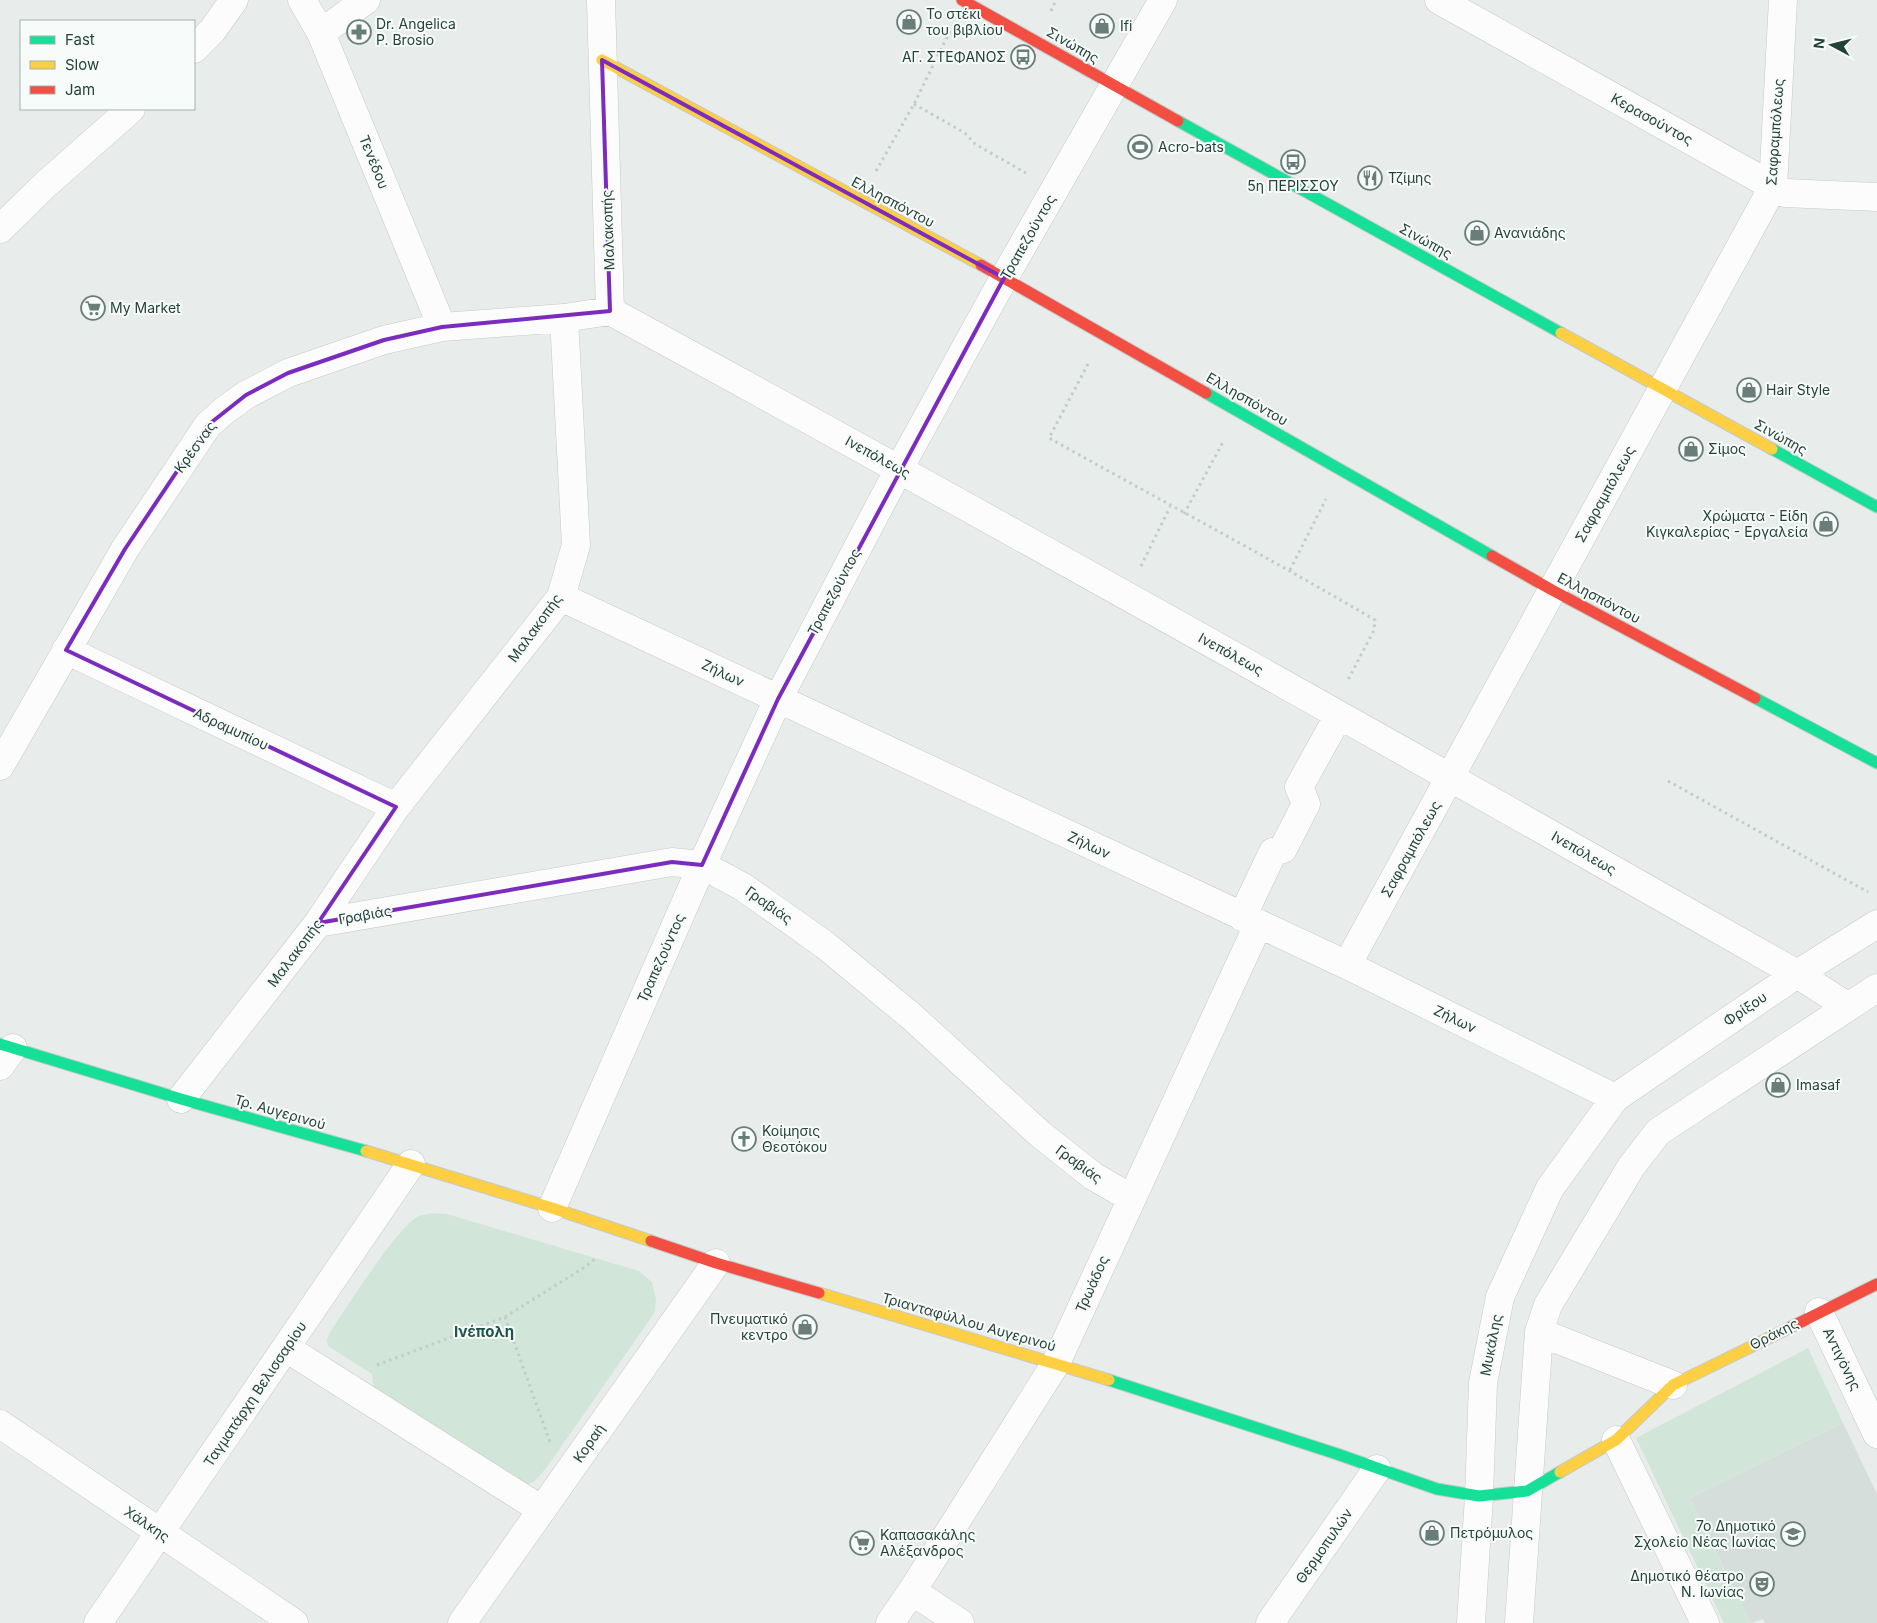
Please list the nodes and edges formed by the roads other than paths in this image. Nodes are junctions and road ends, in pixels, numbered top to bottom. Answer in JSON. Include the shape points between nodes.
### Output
{"nodes":[{"id":1,"x":234,"y":0,"type":"edge"},
{"id":2,"x":302,"y":0,"type":"edge"},
{"id":3,"x":366,"y":0,"type":"edge"},
{"id":4,"x":601,"y":0,"type":"edge"},
{"id":5,"x":1163,"y":0,"type":"edge"},
{"id":6,"x":1439,"y":0,"type":"edge"},
{"id":7,"x":1783,"y":0,"type":"edge"},
{"id":8,"x":964,"y":1,"type":"edge"},
{"id":9,"x":321,"y":33,"type":"junction"},
{"id":10,"x":195,"y":48,"type":"edge"},
{"id":11,"x":602,"y":60,"type":"junction"},
{"id":12,"x":1114,"y":86,"type":"junction"},
{"id":13,"x":130,"y":110,"type":"edge"},
{"id":14,"x":1774,"y":187,"type":"junction"},
{"id":15,"x":1877,"y":197,"type":"edge"},
{"id":16,"x":0,"y":229,"type":"edge"},
{"id":17,"x":1004,"y":278,"type":"junction"},
{"id":18,"x":610,"y":311,"type":"junction"},
{"id":19,"x":564,"y":318,"type":"junction"},
{"id":20,"x":442,"y":327,"type":"junction"},
{"id":21,"x":1662,"y":388,"type":"junction"},
{"id":22,"x":899,"y":469,"type":"junction"},
{"id":23,"x":1877,"y":507,"type":"edge"},
{"id":24,"x":1552,"y":590,"type":"junction"},
{"id":25,"x":561,"y":596,"type":"junction"},
{"id":26,"x":66,"y":650,"type":"junction"},
{"id":27,"x":778,"y":699,"type":"junction"},
{"id":28,"x":1335,"y":713,"type":"junction"},
{"id":29,"x":1877,"y":763,"type":"edge"},
{"id":30,"x":0,"y":766,"type":"edge"},
{"id":31,"x":1450,"y":777,"type":"junction"},
{"id":32,"x":396,"y":807,"type":"junction"},
{"id":33,"x":702,"y":865,"type":"junction"},
{"id":34,"x":1250,"y":921,"type":"junction"},
{"id":35,"x":318,"y":923,"type":"junction"},
{"id":36,"x":1877,"y":924,"type":"edge"},
{"id":37,"x":1347,"y":965,"type":"junction"},
{"id":38,"x":1797,"y":974,"type":"junction"},
{"id":39,"x":1877,"y":988,"type":"edge"},
{"id":40,"x":1847,"y":1006,"type":"junction"},
{"id":41,"x":4,"y":1053,"type":"edge"},
{"id":42,"x":1615,"y":1098,"type":"junction"},
{"id":43,"x":181,"y":1099,"type":"junction"},
{"id":44,"x":411,"y":1164,"type":"junction"},
{"id":45,"x":1131,"y":1198,"type":"junction"},
{"id":46,"x":552,"y":1208,"type":"junction"},
{"id":47,"x":716,"y":1263,"type":"junction"},
{"id":48,"x":1877,"y":1284,"type":"edge"},
{"id":49,"x":1819,"y":1312,"type":"junction"},
{"id":50,"x":1539,"y":1332,"type":"junction"},
{"id":51,"x":286,"y":1348,"type":"junction"},
{"id":52,"x":1056,"y":1363,"type":"junction"},
{"id":53,"x":1673,"y":1385,"type":"junction"},
{"id":54,"x":0,"y":1424,"type":"edge"},
{"id":55,"x":1877,"y":1434,"type":"edge"},
{"id":56,"x":1616,"y":1440,"type":"junction"},
{"id":57,"x":1377,"y":1469,"type":"junction"},
{"id":58,"x":1527,"y":1491,"type":"junction"},
{"id":59,"x":1479,"y":1496,"type":"junction"},
{"id":60,"x":542,"y":1510,"type":"junction"},
{"id":61,"x":160,"y":1532,"type":"junction"},
{"id":62,"x":912,"y":1591,"type":"junction"},
{"id":63,"x":98,"y":1623,"type":"edge"},
{"id":64,"x":294,"y":1623,"type":"edge"},
{"id":65,"x":462,"y":1623,"type":"edge"},
{"id":66,"x":890,"y":1623,"type":"edge"},
{"id":67,"x":960,"y":1623,"type":"edge"},
{"id":68,"x":1270,"y":1623,"type":"edge"},
{"id":69,"x":1470,"y":1623,"type":"edge"},
{"id":70,"x":1519,"y":1623,"type":"edge"},
{"id":71,"x":1705,"y":1623,"type":"edge"}],
"edges":[{"from":1,"to":10,"type":"street"},
{"from":2,"to":9,"type":"street","name":"Τενέδου"},
{"from":3,"to":9,"type":"street"},
{"from":4,"to":11,"type":"street","name":"Μαλακοπής"},
{"from":5,"to":12,"type":"street","name":"Τραπεζούντος"},
{"from":6,"to":14,"type":"street","name":"Κερασούντος"},
{"from":7,"to":14,"type":"street","name":"Σαφραμπόλεως"},
{"from":8,"to":12,"type":"street","name":"Σινώπης"},
{"from":9,"to":20,"type":"street","name":"Τενέδου"},
{"from":11,"to":17,"type":"street","name":"Ελλησπόντου"},
{"from":11,"to":18,"type":"street","name":"Μαλακοπής"},
{"from":12,"to":17,"type":"street","name":"Τραπεζούντος"},
{"from":12,"to":21,"type":"street","name":"Σινώπης"},
{"from":13,"to":16,"type":"street"},
{"from":14,"to":15,"type":"street","name":"Κερασούντος","via":[[1785,193]]},
{"from":14,"to":21,"type":"street","name":"Σαφραμπόλεως"},
{"from":17,"to":22,"type":"street","name":"Τραπεζούντος"},
{"from":17,"to":24,"type":"street","name":"Ελλησπόντου"},
{"from":18,"to":19,"type":"street"},
{"from":18,"to":22,"type":"street","name":"Ινεπόλεως"},
{"from":19,"to":20,"type":"street","name":"Κρέσνας"},
{"from":19,"to":25,"type":"street","name":"Μαλακοπής","via":[[576,545]]},
{"from":20,"to":26,"type":"street","name":"Κρέσνας","via":[[384,340],[288,373],[246,394],[225,410],[208,425],[125,550]]},
{"from":21,"to":23,"type":"street","name":"Σινώπης"},
{"from":21,"to":24,"type":"street","name":"Σαφραμπόλεως"},
{"from":22,"to":27,"type":"street","name":"Τραπεζούντος"},
{"from":22,"to":28,"type":"street","name":"Ινεπόλεως"},
{"from":24,"to":29,"type":"street","name":"Ελλησπόντου"},
{"from":24,"to":31,"type":"street","name":"Σαφραμπόλεως"},
{"from":25,"to":27,"type":"street","name":"Ζήλων"},
{"from":25,"to":32,"type":"street","name":"Μαλακοπής"},
{"from":26,"to":30,"type":"street","name":"Κρέσνας"},
{"from":26,"to":32,"type":"street","name":"Αδραμυπίου"},
{"from":27,"to":33,"type":"street","name":"Τραπεζούντος"},
{"from":27,"to":34,"type":"street","name":"Ζήλων"},
{"from":28,"to":31,"type":"street","name":"Ινεπόλεως"},
{"from":28,"to":34,"type":"street","name":"Τρωάδος","via":[[1299,787],[1306,804],[1283,848],[1273,852]]},
{"from":31,"to":37,"type":"street","name":"Σαφραμπόλεως"},
{"from":31,"to":38,"type":"street","name":"Ινεπόλεως"},
{"from":32,"to":35,"type":"street","name":"Μαλακοπής"},
{"from":33,"to":35,"type":"street","name":"Γραβιάς","via":[[672,862]]},
{"from":33,"to":45,"type":"street","name":"Γραβιάς","via":[[744,886],[825,945],[911,1016],[1040,1134],[1093,1176]]},
{"from":33,"to":46,"type":"street","name":"Τραπεζούντος"},
{"from":34,"to":37,"type":"street","name":"Ζήλων"},
{"from":34,"to":45,"type":"street","name":"Τρωάδος"},
{"from":35,"to":43,"type":"street","name":"Μαλακοπής"},
{"from":36,"to":38,"type":"street","name":"Φρίξου"},
{"from":37,"to":42,"type":"street","name":"Ζήλων"},
{"from":38,"to":40,"type":"street","name":"Ινεπόλεως"},
{"from":38,"to":42,"type":"street","name":"Φρίξου"},
{"from":39,"to":40,"type":"street"},
{"from":40,"to":50,"type":"street","via":[[1658,1132],[1631,1167],[1548,1305]]},
{"from":41,"to":43,"type":"street","name":"Τρ. Αυγερινού"},
{"from":42,"to":59,"type":"street","name":"Μυκάλης","via":[[1550,1188],[1500,1297],[1483,1383]]},
{"from":43,"to":44,"type":"street","name":"Τρ. Αυγερινού"},
{"from":44,"to":46,"type":"street","name":"Τρ. Αυγερινού"},
{"from":44,"to":51,"type":"street","name":"Ταγματάρχη Βελισσαρίου"},
{"from":45,"to":52,"type":"street","name":"Τρωάδος"},
{"from":46,"to":47,"type":"street","name":"Τριανταφύλλου Αυγερινού"},
{"from":47,"to":52,"type":"street","name":"Τριανταφύλλου Αυγερινού"},
{"from":47,"to":60,"type":"street","name":"Κοραή"},
{"from":48,"to":49,"type":"street","name":"Θράκης"},
{"from":49,"to":53,"type":"street","name":"Θράκης"},
{"from":49,"to":55,"type":"street","name":"Αντιγόνης"},
{"from":50,"to":53,"type":"street"},
{"from":50,"to":58,"type":"street"},
{"from":51,"to":60,"type":"street"},
{"from":51,"to":61,"type":"street","name":"Ταγματάρχη Βελισσαρίου"},
{"from":52,"to":57,"type":"street","name":"Τριανταφύλλου Αυγερινού"},
{"from":52,"to":62,"type":"street","name":"Τρωάδος"},
{"from":53,"to":56,"type":"street","name":"Θράκης"},
{"from":54,"to":61,"type":"street","name":"Χάλκης"},
{"from":56,"to":58,"type":"street","name":"Θράκης"},
{"from":56,"to":71,"type":"street"},
{"from":57,"to":59,"type":"street","via":[[1438,1489]]},
{"from":57,"to":68,"type":"street","name":"Θερμοπυλών"},
{"from":58,"to":59,"type":"street"},
{"from":58,"to":70,"type":"street"},
{"from":59,"to":69,"type":"street","name":"Μυκάλης"},
{"from":60,"to":65,"type":"street","name":"Κοραή"},
{"from":61,"to":63,"type":"street","name":"Ταγματάρχη Βελισσαρίου"},
{"from":61,"to":64,"type":"street","name":"Χάλκης"},
{"from":62,"to":66,"type":"street","name":"Τρωάδος"},
{"from":62,"to":67,"type":"street"}]}
